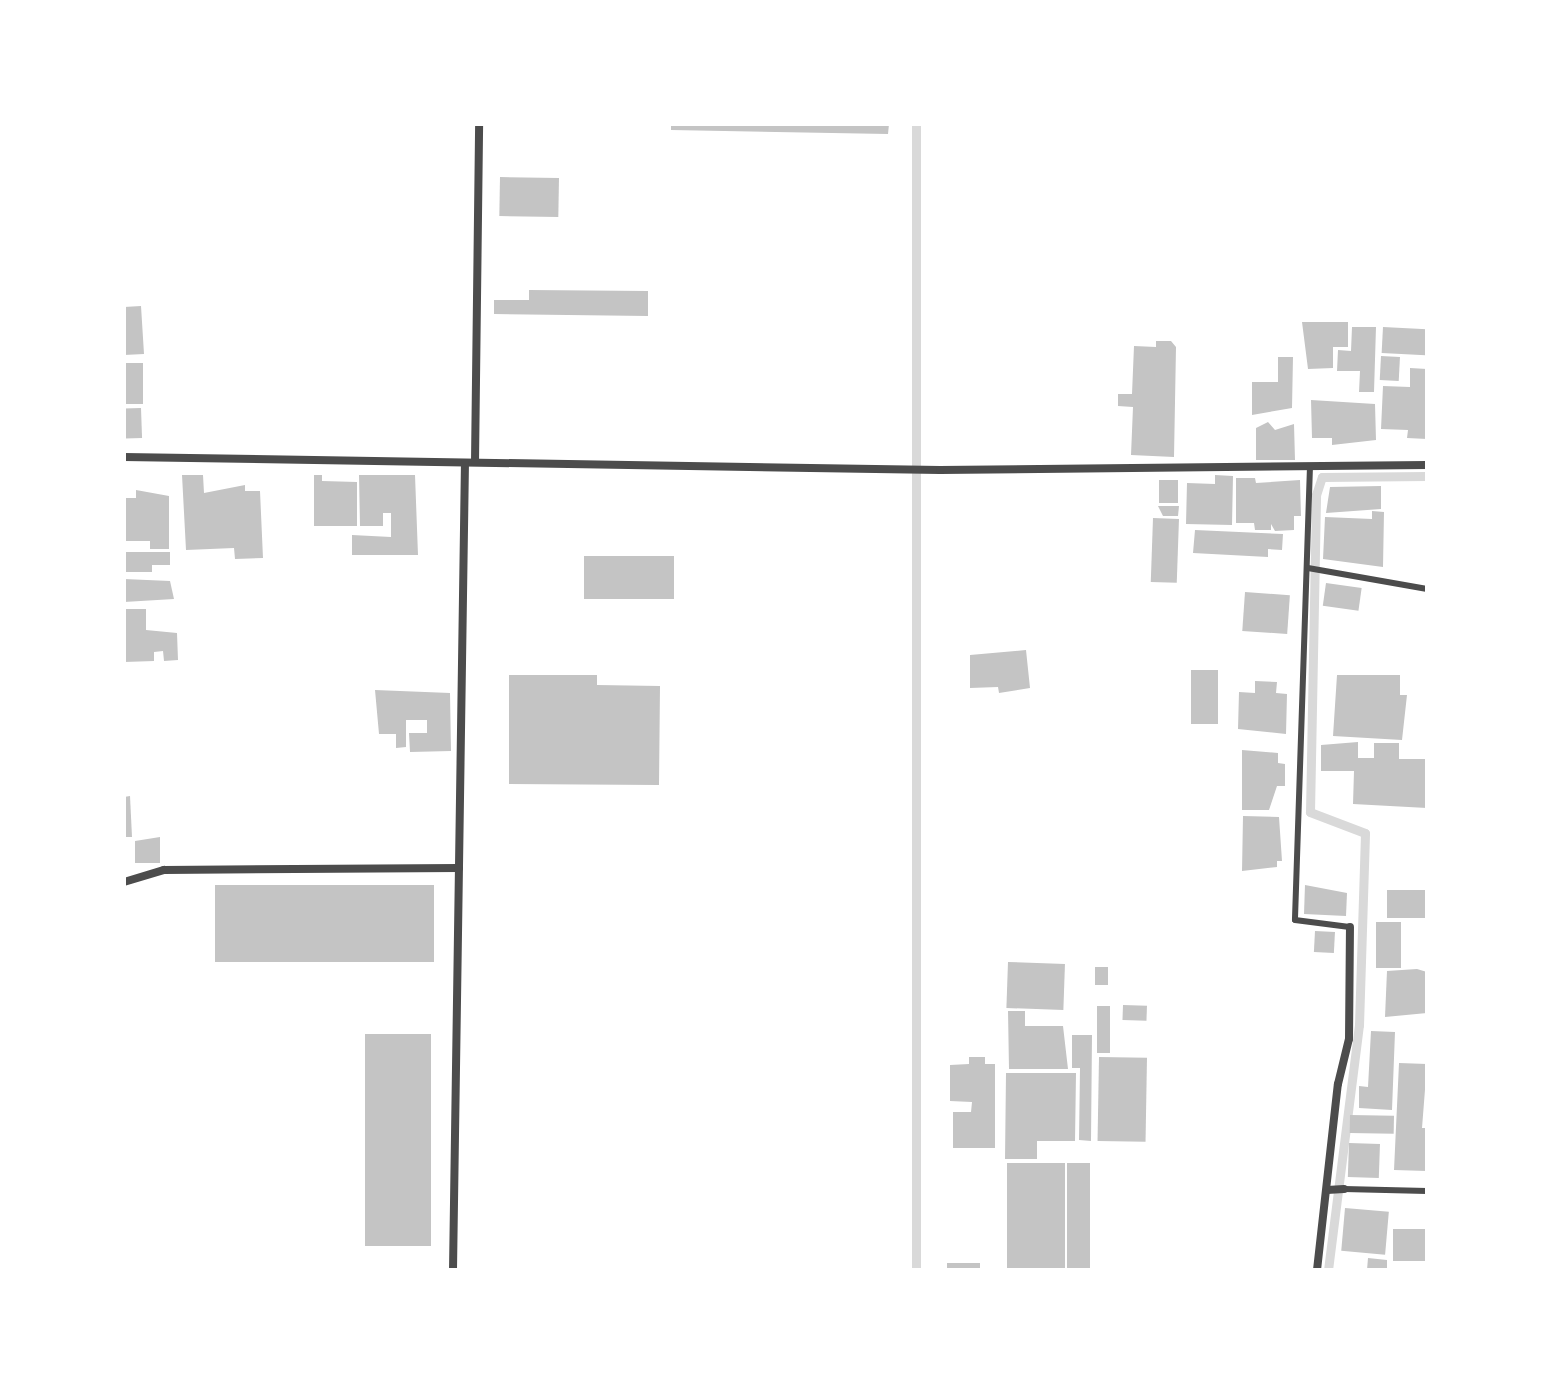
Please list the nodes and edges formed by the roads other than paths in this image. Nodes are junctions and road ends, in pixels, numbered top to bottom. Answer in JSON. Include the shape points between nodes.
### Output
{"nodes":[{"id":1,"x":479,"y":124,"type":"edge"},
{"id":2,"x":124,"y":457,"type":"edge"},
{"id":3,"x":475,"y":462,"type":"junction"},
{"id":4,"x":465,"y":463,"type":"junction"},
{"id":5,"x":1427,"y":465,"type":"edge"},
{"id":6,"x":1310,"y":466,"type":"junction"},
{"id":7,"x":1308,"y":568,"type":"junction"},
{"id":8,"x":1427,"y":589,"type":"edge"},
{"id":9,"x":459,"y":868,"type":"junction"},
{"id":10,"x":124,"y":882,"type":"edge"},
{"id":11,"x":1350,"y":927,"type":"joint"},
{"id":12,"x":1344,"y":1189,"type":"joint"},
{"id":13,"x":1327,"y":1190,"type":"junction"},
{"id":14,"x":1427,"y":1191,"type":"edge"},
{"id":15,"x":453,"y":1270,"type":"edge"},
{"id":16,"x":1317,"y":1270,"type":"edge"}],
"edges":[{"from":1,"to":3,"type":"street"},
{"from":2,"to":4,"type":"street"},
{"from":3,"to":4,"type":"street"},
{"from":3,"to":6,"type":"street","via":[[940,470]]},
{"from":4,"to":9,"type":"street"},
{"from":5,"to":6,"type":"street"},
{"from":6,"to":7,"type":"lane"},
{"from":7,"to":8,"type":"lane"},
{"from":7,"to":11,"type":"lane","via":[[1295,920]]},
{"from":9,"to":10,"type":"street","via":[[164,870]]},
{"from":9,"to":15,"type":"street"},
{"from":11,"to":13,"type":"street","via":[[1349,1039],[1338,1084]]},
{"from":12,"to":13,"type":"street"},
{"from":12,"to":14,"type":"lane"},
{"from":13,"to":16,"type":"street"}]}
